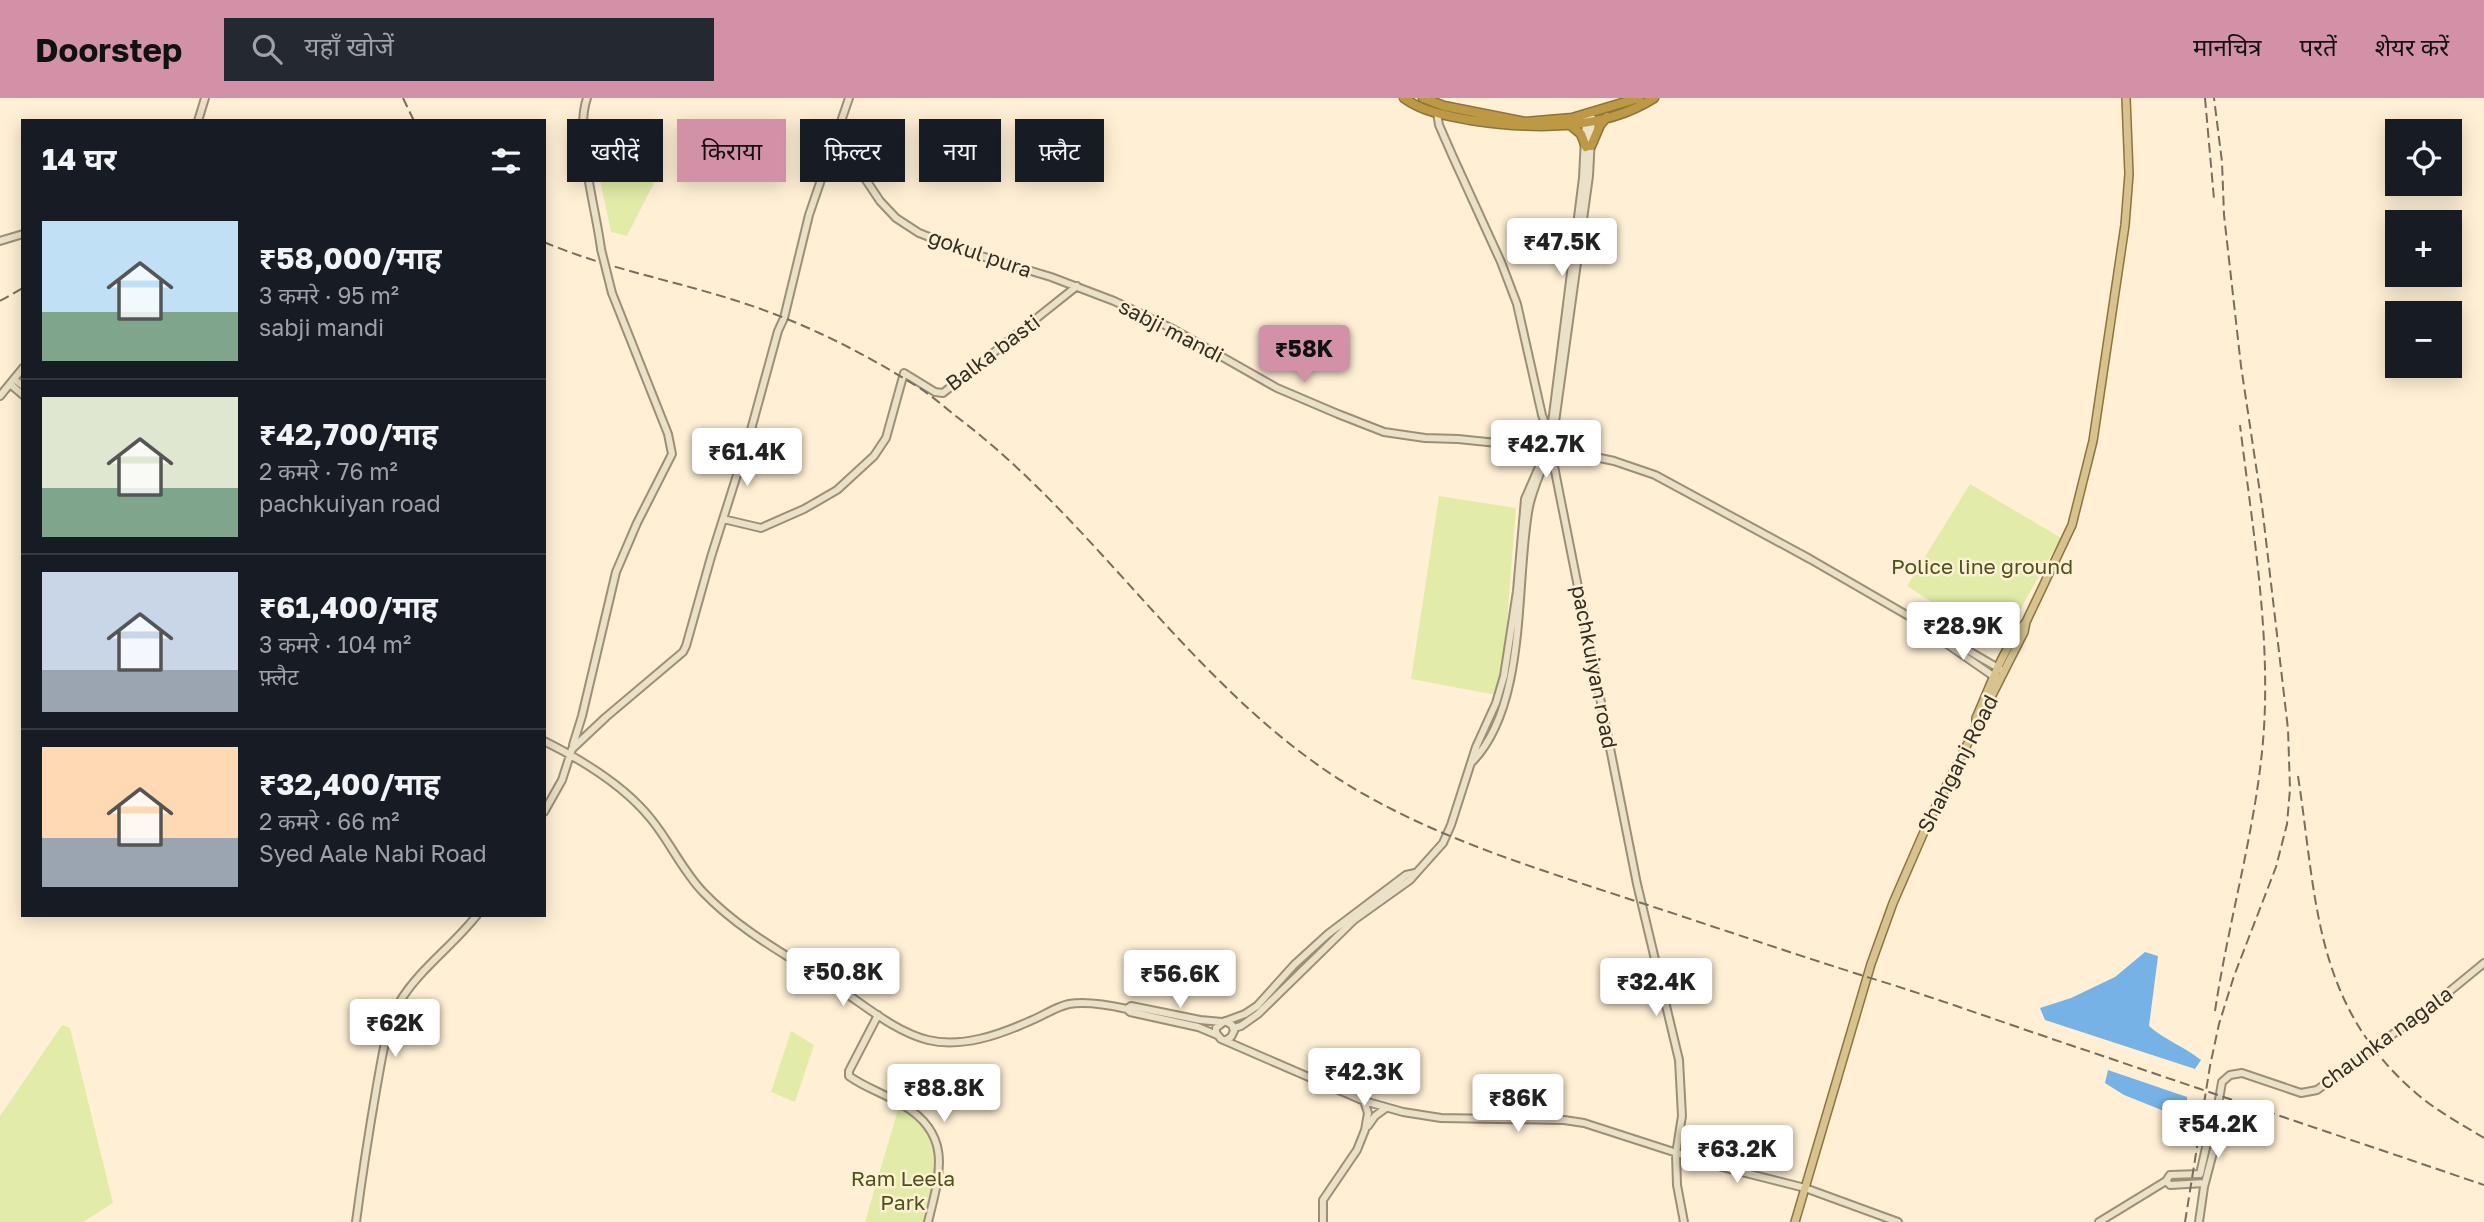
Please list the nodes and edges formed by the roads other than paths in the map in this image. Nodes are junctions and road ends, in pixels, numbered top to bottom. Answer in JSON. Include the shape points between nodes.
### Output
{"nodes":[{"id":1,"x":205,"y":98,"type":"edge"},
{"id":2,"x":587,"y":98,"type":"edge"},
{"id":3,"x":849,"y":98,"type":"edge"},
{"id":4,"x":1405,"y":98,"type":"edge"},
{"id":5,"x":1423,"y":98,"type":"edge"},
{"id":6,"x":1639,"y":98,"type":"edge"},
{"id":7,"x":1654,"y":98,"type":"edge"},
{"id":8,"x":2126,"y":98,"type":"edge"},
{"id":9,"x":1438,"y":105,"type":"edge"},
{"id":10,"x":1589,"y":117,"type":"junction"},
{"id":11,"x":1607,"y":117,"type":"junction"},
{"id":12,"x":199,"y":119,"type":"edge"},
{"id":13,"x":842,"y":119,"type":"edge"},
{"id":14,"x":1569,"y":124,"type":"junction"},
{"id":15,"x":1588,"y":146,"type":"junction"},
{"id":16,"x":820,"y":182,"type":"edge"},
{"id":17,"x":867,"y":182,"type":"edge"},
{"id":18,"x":21,"y":235,"type":"edge"},
{"id":19,"x":0,"y":241,"type":"edge"},
{"id":20,"x":1077,"y":286,"type":"junction"},
{"id":21,"x":21,"y":371,"type":"edge"},
{"id":22,"x":12,"y":382,"type":"junction"},
{"id":23,"x":21,"y":385,"type":"edge"},
{"id":24,"x":21,"y":393,"type":"edge"},
{"id":25,"x":0,"y":396,"type":"edge"},
{"id":26,"x":1552,"y":432,"type":"junction"},
{"id":27,"x":1549,"y":448,"type":"junction"},
{"id":28,"x":723,"y":519,"type":"junction"},
{"id":29,"x":1931,"y":630,"type":"junction"},
{"id":30,"x":2001,"y":670,"type":"junction"},
{"id":31,"x":1997,"y":679,"type":"junction"},
{"id":32,"x":546,"y":742,"type":"edge"},
{"id":33,"x":571,"y":752,"type":"junction"},
{"id":34,"x":546,"y":808,"type":"edge"},
{"id":35,"x":1415,"y":873,"type":"junction"},
{"id":36,"x":475,"y":917,"type":"edge"},
{"id":37,"x":2484,"y":963,"type":"edge"},
{"id":38,"x":1127,"y":1009,"type":"junction"},
{"id":39,"x":878,"y":1015,"type":"junction"},
{"id":40,"x":1224,"y":1022,"type":"junction"},
{"id":41,"x":1233,"y":1031,"type":"junction"},
{"id":42,"x":1217,"y":1035,"type":"junction"},
{"id":43,"x":1226,"y":1040,"type":"junction"},
{"id":44,"x":1244,"y":1048,"type":"junction"},
{"id":45,"x":1364,"y":1101,"type":"junction"},
{"id":46,"x":1386,"y":1108,"type":"junction"},
{"id":47,"x":2214,"y":1129,"type":"junction"},
{"id":48,"x":1366,"y":1130,"type":"junction"},
{"id":49,"x":1676,"y":1154,"type":"junction"},
{"id":50,"x":2166,"y":1181,"type":"junction"},
{"id":51,"x":2205,"y":1183,"type":"junction"},
{"id":52,"x":1805,"y":1188,"type":"junction"},
{"id":53,"x":356,"y":1222,"type":"edge"},
{"id":54,"x":928,"y":1222,"type":"edge"},
{"id":55,"x":1324,"y":1222,"type":"edge"},
{"id":56,"x":1684,"y":1222,"type":"edge"},
{"id":57,"x":1795,"y":1222,"type":"edge"},
{"id":58,"x":1898,"y":1222,"type":"edge"},
{"id":59,"x":2099,"y":1222,"type":"edge"},
{"id":60,"x":2199,"y":1222,"type":"edge"}],
"edges":[{"from":1,"to":12,"type":"main road"},
{"from":2,"to":33,"type":"main road","bridge":true,"via":[[582,112],[584,136],[601,249],[612,292],[672,454],[616,572]]},
{"from":3,"to":13,"type":"main road"},
{"from":4,"to":9,"type":"highway","via":[[1415,105]]},
{"from":5,"to":9,"type":"highway"},
{"from":6,"to":10,"type":"highway"},
{"from":7,"to":11,"type":"highway"},
{"from":8,"to":30,"type":"main road","name":"Shahganj Road","via":[[2129,174],[2125,225],[2093,441],[2072,525]]},
{"from":9,"to":10,"type":"highway","via":[[1525,122]]},
{"from":9,"to":14,"type":"highway","via":[[1524,127]]},
{"from":9,"to":26,"type":"main road","via":[[1452,157],[1517,304],[1542,415]]},
{"from":10,"to":11,"type":"highway"},
{"from":10,"to":14,"type":"highway"},
{"from":10,"to":15,"type":"main road"},
{"from":11,"to":15,"type":"highway"},
{"from":14,"to":15,"type":"highway"},
{"from":15,"to":26,"type":"main road"},
{"from":16,"to":28,"type":"main road"},
{"from":17,"to":20,"type":"main road","name":"gokul pura","via":[[896,218],[919,233]]},
{"from":18,"to":19,"type":"main road"},
{"from":20,"to":27,"type":"main road","name":"sabji mandi","via":[[1161,323],[1290,394],[1384,432]]},
{"from":20,"to":28,"type":"main road","name":"Balka basti","via":[[943,393],[904,373],[887,438],[837,490],[761,528]]},
{"from":21,"to":22,"type":"main road"},
{"from":22,"to":23,"type":"main road"},
{"from":22,"to":24,"type":"main road"},
{"from":22,"to":25,"type":"main road"},
{"from":26,"to":27,"type":"main road"},
{"from":27,"to":29,"type":"main road","name":"sabji mandi","via":[[1615,461],[1655,475]]},
{"from":27,"to":35,"type":"main road","via":[[1528,499],[1501,710],[1472,762],[1443,844]]},
{"from":27,"to":49,"type":"main road","name":"pachkuiyan road","via":[[1637,884],[1679,1060],[1682,1116]]},
{"from":28,"to":33,"type":"main road","via":[[685,649]]},
{"from":29,"to":30,"type":"main road"},
{"from":29,"to":31,"type":"main road"},
{"from":30,"to":31,"type":"main road","name":"Shahganj Road"},
{"from":31,"to":52,"type":"main road","name":"Shahganj Road","via":[[1888,914]]},
{"from":32,"to":33,"type":"main road"},
{"from":33,"to":34,"type":"main road"},
{"from":33,"to":39,"type":"main road","via":[[634,801],[700,889],[727,914]]},
{"from":35,"to":40,"type":"main road","via":[[1406,875],[1328,934],[1257,1006]]},
{"from":35,"to":41,"type":"main road","via":[[1354,920]]},
{"from":36,"to":53,"type":"main road","via":[[433,961],[393,1016],[382,1056]]},
{"from":37,"to":47,"type":"main road","name":"chaunka nagala","via":[[2317,1090],[2301,1093],[2242,1073],[2230,1074],[2222,1083]]},
{"from":38,"to":39,"type":"main road","via":[[1069,1004],[981,1040],[963,1042],[930,1041]]},
{"from":38,"to":40,"type":"main road","via":[[1131,1006]]},
{"from":38,"to":42,"type":"main road"},
{"from":39,"to":54,"type":"main road","via":[[849,1076],[904,1106],[930,1127],[939,1150]]},
{"from":40,"to":41,"type":"main road"},
{"from":40,"to":42,"type":"main road","via":[[1216,1028]]},
{"from":41,"to":43,"type":"main road"},
{"from":41,"to":44,"type":"main road"},
{"from":42,"to":43,"type":"main road"},
{"from":43,"to":44,"type":"main road"},
{"from":44,"to":45,"type":"main road"},
{"from":45,"to":46,"type":"main road"},
{"from":45,"to":48,"type":"main road"},
{"from":46,"to":48,"type":"main road"},
{"from":46,"to":49,"type":"main road","via":[[1441,1118],[1564,1120]]},
{"from":47,"to":50,"type":"main road","via":[[2200,1174],[2170,1175]]},
{"from":47,"to":51,"type":"main road","name":"chaunka nagala","via":[[2215,1145]]},
{"from":48,"to":55,"type":"main road","via":[[1327,1191]]},
{"from":49,"to":52,"type":"main road"},
{"from":49,"to":56,"type":"main road","name":"pachkuiyan road"},
{"from":50,"to":51,"type":"main road","via":[[2170,1185]]},
{"from":50,"to":59,"type":"main road"},
{"from":51,"to":60,"type":"main road","name":"chaunka nagala"},
{"from":52,"to":57,"type":"main road","name":"Shahganj Road"},
{"from":52,"to":58,"type":"main road"}]}
